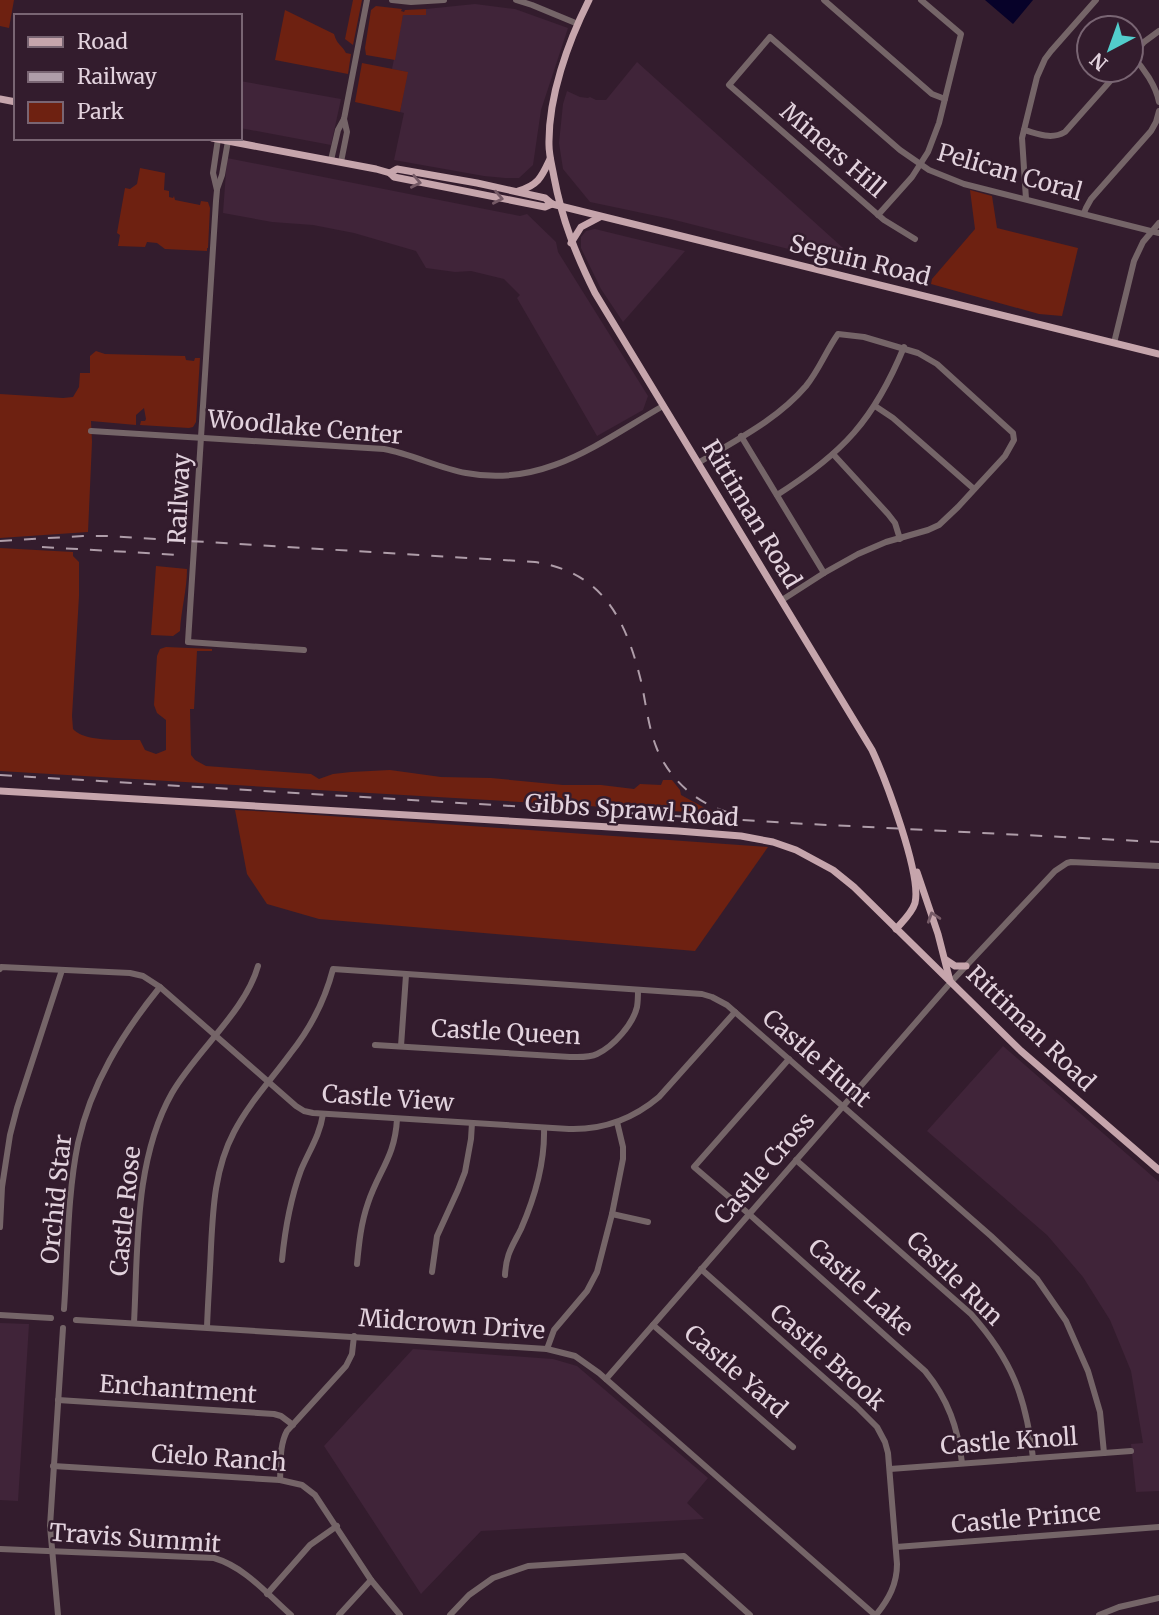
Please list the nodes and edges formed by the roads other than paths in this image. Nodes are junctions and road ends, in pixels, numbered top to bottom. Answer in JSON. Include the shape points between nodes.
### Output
{"nodes":[{"id":1,"x":367,"y":0,"type":"edge"},
{"id":2,"x":392,"y":0,"type":"edge"},
{"id":3,"x":444,"y":0,"type":"edge"},
{"id":4,"x":516,"y":0,"type":"edge"},
{"id":5,"x":589,"y":0,"type":"edge"},
{"id":6,"x":824,"y":0,"type":"edge"},
{"id":7,"x":921,"y":0,"type":"edge"},
{"id":8,"x":1096,"y":0,"type":"edge"},
{"id":9,"x":578,"y":24,"type":"junction"},
{"id":10,"x":1159,"y":31,"type":"edge"},
{"id":11,"x":1145,"y":42,"type":"edge"},
{"id":12,"x":1145,"y":73,"type":"edge"},
{"id":13,"x":1108,"y":84,"type":"edge"},
{"id":14,"x":729,"y":85,"type":"joint"},
{"id":15,"x":945,"y":99,"type":"junction"},
{"id":16,"x":1159,"y":102,"type":"edge"},
{"id":17,"x":1159,"y":111,"type":"edge"},
{"id":18,"x":344,"y":120,"type":"junction"},
{"id":19,"x":1024,"y":130,"type":"junction"},
{"id":20,"x":218,"y":140,"type":"edge"},
{"id":21,"x":223,"y":140,"type":"edge"},
{"id":22,"x":228,"y":141,"type":"junction"},
{"id":23,"x":550,"y":158,"type":"junction"},
{"id":24,"x":331,"y":160,"type":"junction"},
{"id":25,"x":341,"y":162,"type":"junction"},
{"id":26,"x":921,"y":165,"type":"junction"},
{"id":27,"x":390,"y":173,"type":"junction"},
{"id":28,"x":217,"y":190,"type":"junction"},
{"id":29,"x":515,"y":192,"type":"junction"},
{"id":30,"x":1026,"y":199,"type":"junction"},
{"id":31,"x":556,"y":205,"type":"junction"},
{"id":32,"x":1084,"y":213,"type":"junction"},
{"id":33,"x":878,"y":215,"type":"junction"},
{"id":34,"x":602,"y":216,"type":"junction"},
{"id":35,"x":1159,"y":223,"type":"edge"},
{"id":36,"x":1156,"y":232,"type":"edge"},
{"id":37,"x":915,"y":239,"type":"dead end"},
{"id":38,"x":571,"y":243,"type":"junction"},
{"id":39,"x":1114,"y":343,"type":"junction"},
{"id":40,"x":904,"y":347,"type":"junction"},
{"id":41,"x":1159,"y":354,"type":"edge"},
{"id":42,"x":663,"y":406,"type":"junction"},
{"id":43,"x":875,"y":406,"type":"junction"},
{"id":44,"x":91,"y":431,"type":"dead end"},
{"id":45,"x":741,"y":436,"type":"junction"},
{"id":46,"x":201,"y":438,"type":"junction"},
{"id":47,"x":834,"y":454,"type":"junction"},
{"id":48,"x":698,"y":463,"type":"junction"},
{"id":49,"x":974,"y":489,"type":"junction"},
{"id":50,"x":777,"y":495,"type":"junction"},
{"id":51,"x":900,"y":538,"type":"junction"},
{"id":52,"x":824,"y":573,"type":"junction"},
{"id":53,"x":782,"y":600,"type":"junction"},
{"id":54,"x":304,"y":650,"type":"dead end"},
{"id":55,"x":0,"y":791,"type":"edge"},
{"id":56,"x":906,"y":845,"type":"junction"},
{"id":57,"x":1159,"y":866,"type":"edge"},
{"id":58,"x":896,"y":929,"type":"junction"},
{"id":59,"x":946,"y":960,"type":"junction"},
{"id":60,"x":258,"y":966,"type":"dead end"},
{"id":61,"x":966,"y":966,"type":"junction"},
{"id":62,"x":0,"y":968,"type":"edge"},
{"id":63,"x":62,"y":970,"type":"junction"},
{"id":64,"x":406,"y":975,"type":"junction"},
{"id":65,"x":951,"y":982,"type":"junction"},
{"id":66,"x":160,"y":988,"type":"junction"},
{"id":67,"x":638,"y":990,"type":"junction"},
{"id":68,"x":735,"y":1012,"type":"junction"},
{"id":69,"x":215,"y":1035,"type":"junction"},
{"id":70,"x":375,"y":1045,"type":"dead end"},
{"id":71,"x":401,"y":1046,"type":"junction"},
{"id":72,"x":789,"y":1059,"type":"junction"},
{"id":73,"x":267,"y":1082,"type":"junction"},
{"id":74,"x":844,"y":1106,"type":"junction"},
{"id":75,"x":323,"y":1114,"type":"junction"},
{"id":76,"x":397,"y":1119,"type":"junction"},
{"id":77,"x":617,"y":1122,"type":"junction"},
{"id":78,"x":472,"y":1123,"type":"junction"},
{"id":79,"x":544,"y":1128,"type":"junction"},
{"id":80,"x":796,"y":1160,"type":"junction"},
{"id":81,"x":1159,"y":1170,"type":"edge"},
{"id":82,"x":612,"y":1214,"type":"junction"},
{"id":83,"x":749,"y":1214,"type":"junction"},
{"id":84,"x":648,"y":1222,"type":"dead end"},
{"id":85,"x":0,"y":1227,"type":"edge"},
{"id":86,"x":282,"y":1260,"type":"dead end"},
{"id":87,"x":357,"y":1264,"type":"dead end"},
{"id":88,"x":701,"y":1269,"type":"junction"},
{"id":89,"x":432,"y":1272,"type":"dead end"},
{"id":90,"x":505,"y":1275,"type":"dead end"},
{"id":91,"x":64,"y":1309,"type":"dead end"},
{"id":92,"x":0,"y":1315,"type":"edge"},
{"id":93,"x":51,"y":1318,"type":"dead end"},
{"id":94,"x":76,"y":1320,"type":"dead end"},
{"id":95,"x":134,"y":1323,"type":"junction"},
{"id":96,"x":653,"y":1325,"type":"junction"},
{"id":97,"x":207,"y":1327,"type":"junction"},
{"id":98,"x":63,"y":1328,"type":"dead end"},
{"id":99,"x":354,"y":1336,"type":"junction"},
{"id":100,"x":547,"y":1349,"type":"junction"},
{"id":101,"x":606,"y":1379,"type":"junction"},
{"id":102,"x":58,"y":1400,"type":"junction"},
{"id":103,"x":293,"y":1425,"type":"junction"},
{"id":104,"x":793,"y":1447,"type":"dead end"},
{"id":105,"x":1131,"y":1451,"type":"dead end"},
{"id":106,"x":1104,"y":1453,"type":"junction"},
{"id":107,"x":1033,"y":1458,"type":"junction"},
{"id":108,"x":962,"y":1463,"type":"junction"},
{"id":109,"x":53,"y":1466,"type":"junction"},
{"id":110,"x":890,"y":1469,"type":"junction"},
{"id":111,"x":280,"y":1480,"type":"junction"},
{"id":112,"x":337,"y":1526,"type":"junction"},
{"id":113,"x":1159,"y":1527,"type":"edge"},
{"id":114,"x":896,"y":1547,"type":"junction"},
{"id":115,"x":0,"y":1549,"type":"edge"},
{"id":116,"x":51,"y":1551,"type":"junction"},
{"id":117,"x":371,"y":1580,"type":"junction"},
{"id":118,"x":267,"y":1594,"type":"junction"},
{"id":119,"x":1159,"y":1598,"type":"edge"},
{"id":120,"x":58,"y":1615,"type":"edge"},
{"id":121,"x":291,"y":1615,"type":"edge"},
{"id":122,"x":338,"y":1615,"type":"edge"},
{"id":123,"x":400,"y":1615,"type":"edge"},
{"id":124,"x":450,"y":1615,"type":"edge"},
{"id":125,"x":750,"y":1615,"type":"edge"},
{"id":126,"x":874,"y":1615,"type":"edge"},
{"id":127,"x":1099,"y":1615,"type":"edge"}],
"edges":[{"from":1,"to":18,"type":"street"},
{"from":2,"to":3,"type":"street"},
{"from":4,"to":9,"type":"street"},
{"from":5,"to":9,"type":"main road","name":"Rittiman Road"},
{"from":6,"to":15,"type":"street","via":[[932,94]]},
{"from":7,"to":15,"type":"street","via":[[961,34]]},
{"from":8,"to":19,"type":"street","via":[[1045,59]]},
{"from":9,"to":23,"type":"main road","name":"Rittiman Road","via":[[550,120]]},
{"from":10,"to":11,"type":"street"},
{"from":12,"to":16,"type":"street"},
{"from":13,"to":19,"type":"street","via":[[1061,134]]},
{"from":14,"to":26,"type":"street","name":"Pelican Coral","via":[[770,37]]},
{"from":14,"to":33,"type":"street","name":"Miners Hill"},
{"from":15,"to":26,"type":"street","via":[[936,134]]},
{"from":17,"to":32,"type":"street","via":[[1151,131]]},
{"from":18,"to":24,"type":"street"},
{"from":18,"to":25,"type":"street","via":[[347,132]]},
{"from":19,"to":30,"type":"street"},
{"from":20,"to":28,"type":"street","name":"Railway","via":[[213,173]]},
{"from":21,"to":22,"type":"main road","name":"Seguin Road"},
{"from":22,"to":24,"type":"main road","name":"Seguin Road"},
{"from":22,"to":28,"type":"street","name":"Railway"},
{"from":23,"to":29,"type":"main road","via":[[534,185]]},
{"from":23,"to":31,"type":"main road","name":"Rittiman Road"},
{"from":24,"to":25,"type":"main road","name":"Seguin Road"},
{"from":25,"to":27,"type":"main road","name":"Seguin Road"},
{"from":26,"to":30,"type":"street","name":"Pelican Coral","via":[[964,184]]},
{"from":26,"to":33,"type":"street"},
{"from":27,"to":29,"type":"main road","name":"Seguin Road","via":[[397,169]]},
{"from":27,"to":31,"type":"main road","name":"Seguin Road","one_way":true,"via":[[545,207]]},
{"from":28,"to":46,"type":"street","name":"Railway"},
{"from":29,"to":31,"type":"main road","name":"Seguin Road"},
{"from":30,"to":32,"type":"street","name":"Pelican Coral"},
{"from":31,"to":34,"type":"main road","name":"Seguin Road"},
{"from":31,"to":38,"type":"main road","name":"Rittiman Road"},
{"from":32,"to":36,"type":"street","name":"Pelican Coral"},
{"from":33,"to":37,"type":"street","name":"Miners Hill"},
{"from":34,"to":38,"type":"main road","via":[[581,227]]},
{"from":34,"to":39,"type":"main road","name":"Seguin Road"},
{"from":35,"to":36,"type":"street"},
{"from":36,"to":39,"type":"street","via":[[1134,261]]},
{"from":38,"to":42,"type":"main road","name":"Rittiman Road","via":[[595,293]]},
{"from":39,"to":41,"type":"main road","name":"Seguin Road"},
{"from":40,"to":43,"type":"street"},
{"from":40,"to":45,"type":"street","via":[[838,334],[821,365],[790,403]]},
{"from":40,"to":49,"type":"street","via":[[937,364],[1014,436],[1005,456]]},
{"from":42,"to":46,"type":"street","name":"Woodlake Center","via":[[571,460],[537,472],[502,476],[450,470],[384,449]]},
{"from":42,"to":48,"type":"main road","name":"Rittiman Road"},
{"from":43,"to":47,"type":"street"},
{"from":43,"to":49,"type":"street"},
{"from":44,"to":46,"type":"street","name":"Woodlake Center"},
{"from":45,"to":48,"type":"street"},
{"from":45,"to":50,"type":"street"},
{"from":46,"to":54,"type":"street","name":"Railway","via":[[188,642]]},
{"from":47,"to":50,"type":"street"},
{"from":47,"to":51,"type":"street","via":[[888,514]]},
{"from":48,"to":53,"type":"main road","name":"Rittiman Road"},
{"from":49,"to":51,"type":"street","via":[[939,525]]},
{"from":50,"to":52,"type":"street"},
{"from":51,"to":52,"type":"street"},
{"from":52,"to":53,"type":"street"},
{"from":53,"to":56,"type":"main road","name":"Rittiman Road","via":[[859,725],[882,771]]},
{"from":55,"to":58,"type":"main road","name":"Gibbs Sprawl Road","via":[[761,839],[796,850],[833,870]]},
{"from":56,"to":58,"type":"main road","name":"Rittiman Road","via":[[916,896],[911,912]]},
{"from":59,"to":56,"type":"main road","name":"Rittiman Road","one_way":true},
{"from":57,"to":61,"type":"street","via":[[1066,863]]},
{"from":58,"to":65,"type":"main road","name":"Gibbs Sprawl Road"},
{"from":59,"to":61,"type":"main road"},
{"from":59,"to":65,"type":"main road","name":"Rittiman Road"},
{"from":60,"to":69,"type":"street","name":"Castle Rose","via":[[243,999]]},
{"from":61,"to":65,"type":"street"},
{"from":62,"to":63,"type":"street","name":"Castle View"},
{"from":63,"to":66,"type":"street","name":"Castle View","via":[[136,974]]},
{"from":63,"to":85,"type":"street","via":[[10,1135]]},
{"from":64,"to":67,"type":"street","name":"Castle Hunt"},
{"from":64,"to":71,"type":"street"},
{"from":64,"to":73,"type":"street","name":"Castle Hunt","via":[[333,969],[313,1022]]},
{"from":65,"to":74,"type":"street","name":"Castle Cross"},
{"from":65,"to":81,"type":"main road","name":"Rittiman Road","via":[[1021,1051]]},
{"from":66,"to":69,"type":"street","name":"Castle View"},
{"from":66,"to":91,"type":"street","name":"Orchid Star","via":[[118,1045],[83,1124],[72,1178]]},
{"from":67,"to":68,"type":"street","name":"Castle Hunt","via":[[707,996]]},
{"from":67,"to":71,"type":"street","name":"Castle Queen","via":[[634,1015],[624,1031],[605,1049],[586,1057]]},
{"from":68,"to":72,"type":"street","name":"Castle Hunt"},
{"from":68,"to":77,"type":"street","name":"Castle View","via":[[659,1097]]},
{"from":69,"to":73,"type":"street","name":"Castle View"},
{"from":69,"to":95,"type":"street","name":"Castle Rose","via":[[172,1093],[148,1153]]},
{"from":70,"to":71,"type":"street","name":"Castle Queen"},
{"from":72,"to":74,"type":"street","name":"Castle Hunt"},
{"from":72,"to":83,"type":"street","name":"Castle Lake","via":[[694,1167]]},
{"from":73,"to":75,"type":"street","name":"Castle View","via":[[298,1108]]},
{"from":73,"to":97,"type":"street","via":[[245,1111],[219,1171]]},
{"from":74,"to":80,"type":"street","name":"Castle Cross"},
{"from":74,"to":106,"type":"street","name":"Castle Hunt","via":[[1037,1279],[1066,1321],[1088,1371],[1100,1412]]},
{"from":75,"to":76,"type":"street","name":"Castle View"},
{"from":75,"to":86,"type":"street","via":[[290,1203]]},
{"from":76,"to":78,"type":"street","name":"Castle View"},
{"from":76,"to":87,"type":"street","via":[[393,1149],[362,1223]]},
{"from":77,"to":79,"type":"street","name":"Castle View","via":[[590,1129]]},
{"from":77,"to":82,"type":"street","via":[[623,1159]]},
{"from":78,"to":79,"type":"street","name":"Castle View"},
{"from":78,"to":89,"type":"street","via":[[465,1172],[437,1236]]},
{"from":79,"to":90,"type":"street","via":[[534,1193],[508,1252]]},
{"from":80,"to":83,"type":"street","name":"Castle Cross"},
{"from":80,"to":107,"type":"street","name":"Castle Run","via":[[985,1330],[1018,1386]]},
{"from":82,"to":84,"type":"street"},
{"from":82,"to":100,"type":"street","via":[[597,1272],[554,1330]]},
{"from":83,"to":88,"type":"street","name":"Castle Cross"},
{"from":83,"to":108,"type":"street","name":"Castle Lake","via":[[925,1371],[950,1410]]},
{"from":88,"to":96,"type":"street","name":"Castle Cross"},
{"from":88,"to":110,"type":"street","name":"Castle Brook","via":[[873,1422],[885,1442]]},
{"from":92,"to":93,"type":"street"},
{"from":94,"to":95,"type":"street","name":"Midcrown Drive"},
{"from":95,"to":97,"type":"street","name":"Midcrown Drive"},
{"from":96,"to":101,"type":"street","name":"Castle Cross"},
{"from":96,"to":104,"type":"street","name":"Castle Yard"},
{"from":97,"to":99,"type":"street","name":"Midcrown Drive"},
{"from":98,"to":102,"type":"street"},
{"from":99,"to":100,"type":"street","name":"Midcrown Drive"},
{"from":99,"to":103,"type":"street","via":[[346,1366]]},
{"from":100,"to":101,"type":"street","name":"Midcrown Drive","via":[[575,1356]]},
{"from":101,"to":126,"type":"street","name":"Midcrown Drive"},
{"from":102,"to":103,"type":"street","name":"Enchantment","via":[[274,1414]]},
{"from":102,"to":109,"type":"street"},
{"from":103,"to":111,"type":"street","via":[[282,1441]]},
{"from":105,"to":106,"type":"street","name":"Castle Knoll"},
{"from":106,"to":107,"type":"street","name":"Castle Knoll"},
{"from":107,"to":108,"type":"street","name":"Castle Knoll"},
{"from":108,"to":110,"type":"street","name":"Castle Knoll"},
{"from":109,"to":111,"type":"street","name":"Cielo Ranch"},
{"from":109,"to":116,"type":"street"},
{"from":110,"to":114,"type":"street","name":"Castle Brook"},
{"from":111,"to":112,"type":"street","name":"Cielo Ranch","via":[[310,1490]]},
{"from":112,"to":117,"type":"street","name":"Cielo Ranch"},
{"from":112,"to":118,"type":"street","via":[[316,1539]]},
{"from":113,"to":114,"type":"street","name":"Castle Prince"},
{"from":114,"to":126,"type":"street","name":"Castle Brook","via":[[895,1582]]},
{"from":115,"to":116,"type":"street","name":"Travis Summit"},
{"from":116,"to":118,"type":"street","name":"Travis Summit","via":[[214,1558],[240,1570]]},
{"from":116,"to":120,"type":"street"},
{"from":117,"to":122,"type":"street"},
{"from":117,"to":123,"type":"street","name":"Cielo Ranch"},
{"from":118,"to":121,"type":"street","name":"Travis Summit"},
{"from":119,"to":127,"type":"street"},
{"from":124,"to":125,"type":"street","via":[[480,1587],[528,1566],[684,1556]]}]}
